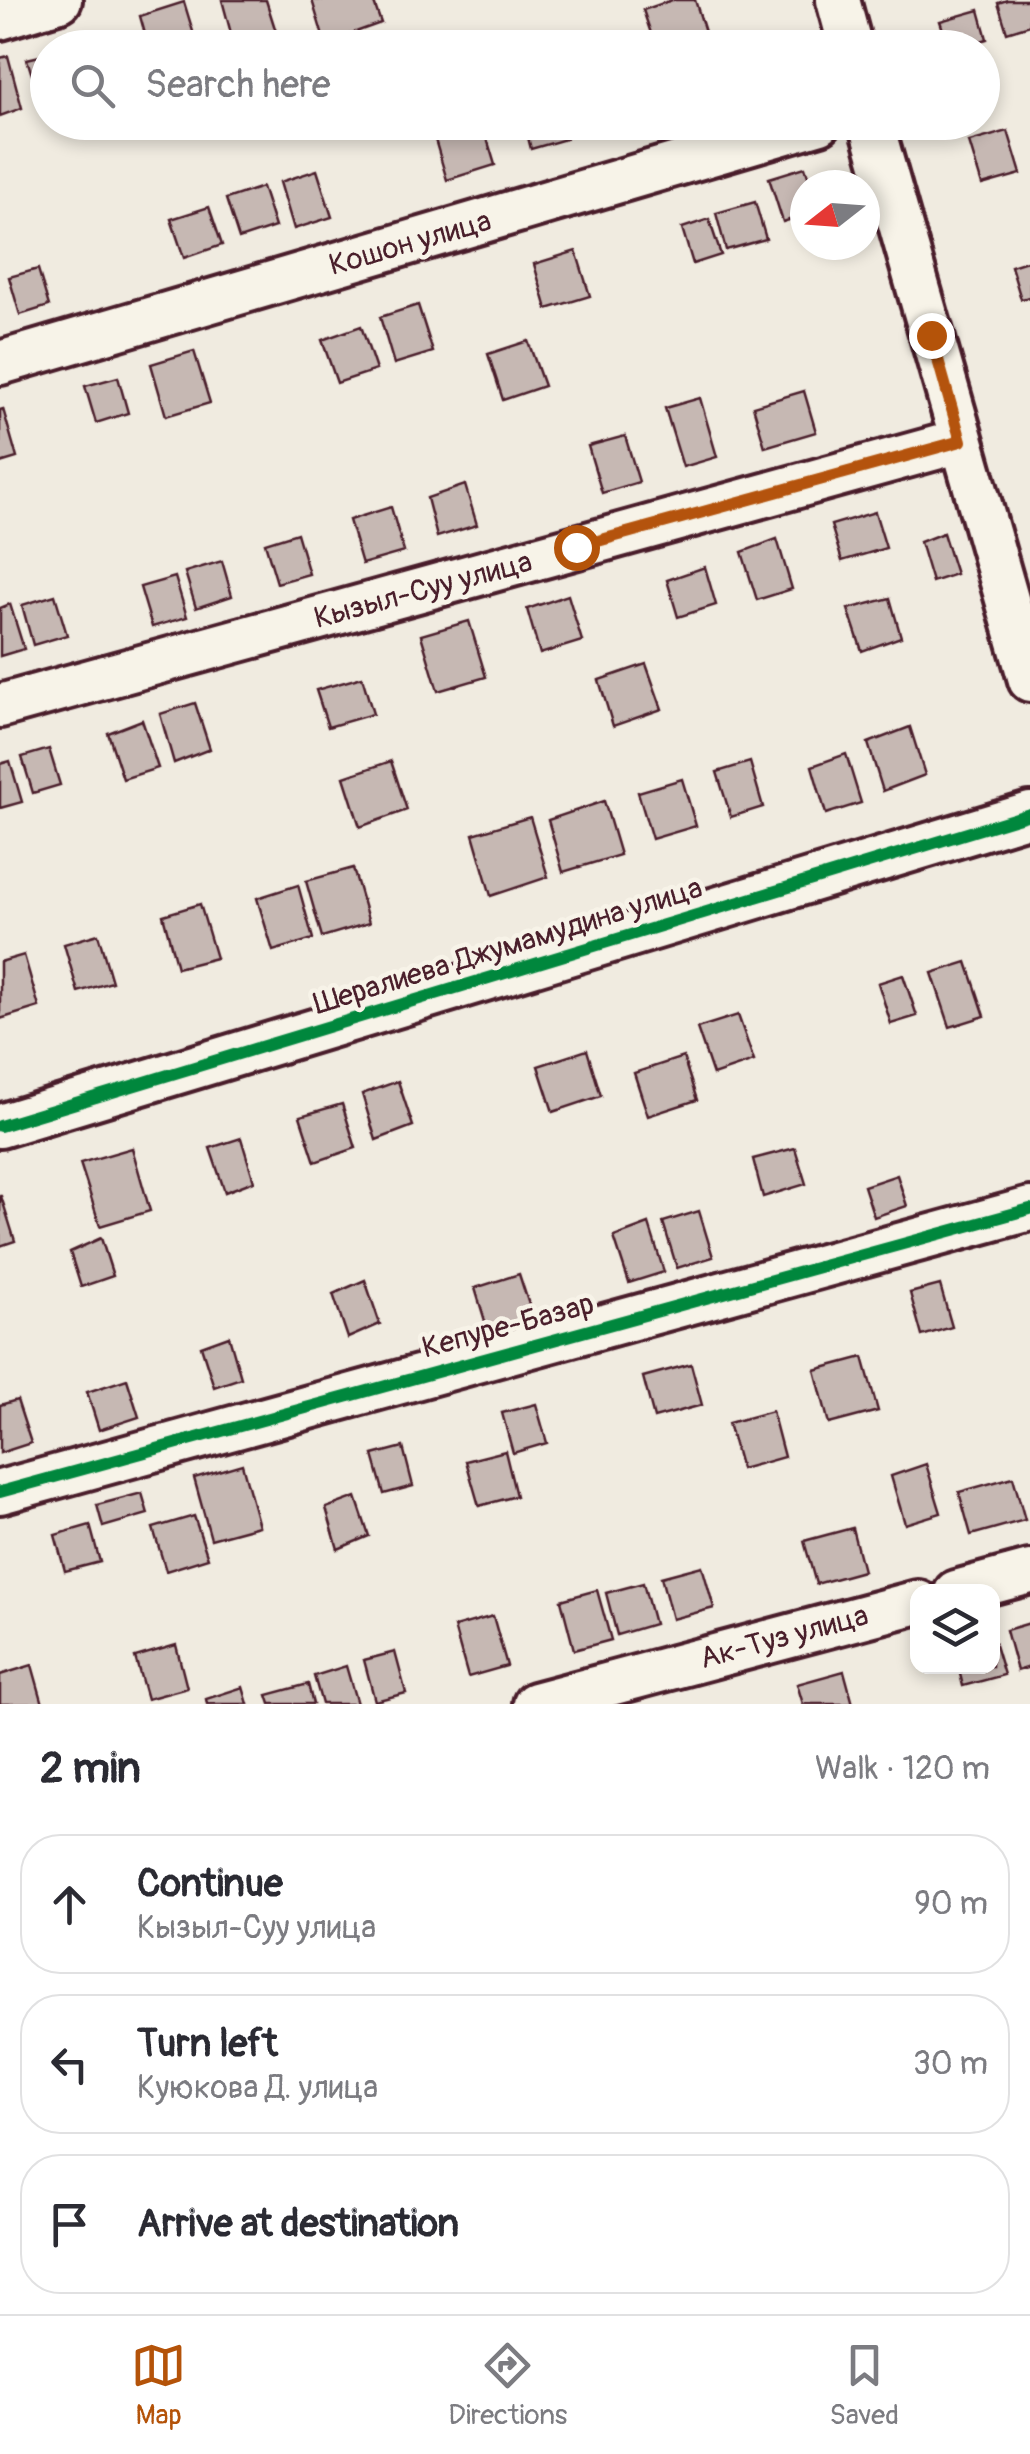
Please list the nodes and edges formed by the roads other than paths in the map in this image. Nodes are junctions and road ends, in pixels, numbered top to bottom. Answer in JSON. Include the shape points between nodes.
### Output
{"nodes":[{"id":1,"x":60,"y":0,"type":"edge"},
{"id":2,"x":838,"y":0,"type":"edge"},
{"id":3,"x":0,"y":18,"type":"edge"},
{"id":4,"x":846,"y":30,"type":"edge"},
{"id":5,"x":758,"y":140,"type":"edge"},
{"id":6,"x":876,"y":140,"type":"edge"},
{"id":7,"x":0,"y":362,"type":"edge"},
{"id":8,"x":961,"y":441,"type":"junction"},
{"id":9,"x":1030,"y":680,"type":"edge"},
{"id":10,"x":0,"y":706,"type":"edge"},
{"id":11,"x":1030,"y":814,"type":"edge"},
{"id":12,"x":0,"y":1126,"type":"edge"},
{"id":13,"x":1030,"y":1209,"type":"edge"},
{"id":14,"x":0,"y":1492,"type":"edge"},
{"id":15,"x":1030,"y":1572,"type":"edge"},
{"id":16,"x":986,"y":1584,"type":"edge"},
{"id":17,"x":910,"y":1604,"type":"edge"},
{"id":18,"x":535,"y":1704,"type":"edge"}],
"edges":[{"from":1,"to":3,"type":"street"},
{"from":2,"to":4,"type":"street"},
{"from":5,"to":7,"type":"street","name":"Кошон улица"},
{"from":6,"to":8,"type":"street"},
{"from":8,"to":9,"type":"street"},
{"from":8,"to":10,"type":"street","name":"Кызыл-Суу улица"},
{"from":11,"to":12,"type":"street","name":"Шералиева Джумамудина улица"},
{"from":13,"to":14,"type":"street","name":"Кепуре-Базар"},
{"from":15,"to":16,"type":"street"},
{"from":17,"to":18,"type":"street","name":"Ак-Туз улица"}]}
